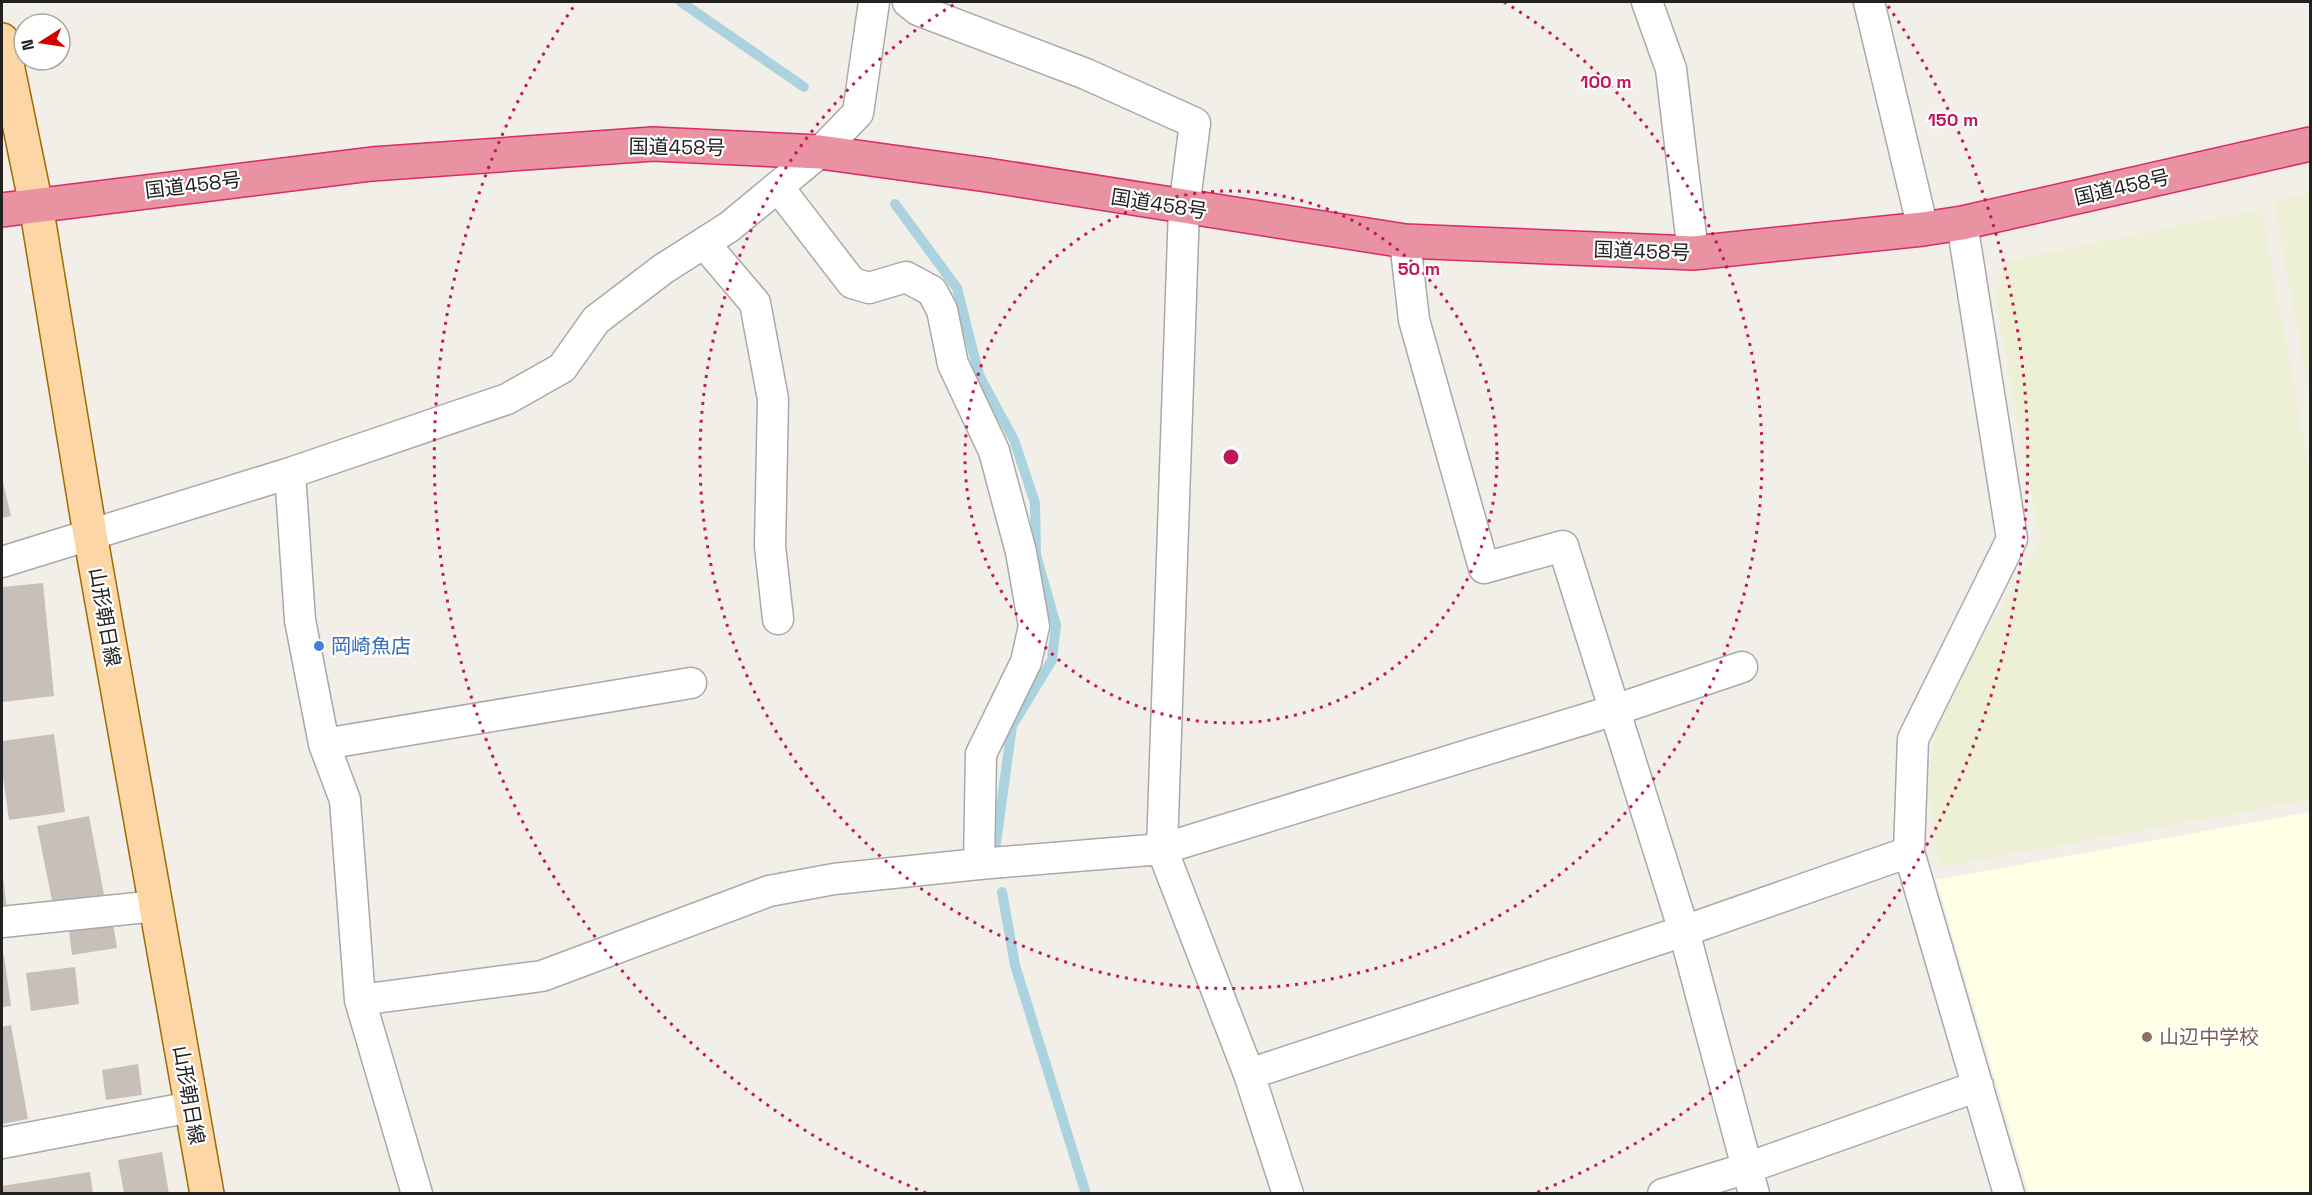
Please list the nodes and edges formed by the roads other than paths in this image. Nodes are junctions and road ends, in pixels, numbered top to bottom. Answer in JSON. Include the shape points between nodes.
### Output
{"nodes":[{"id":1,"x":874,"y":2,"type":"edge"},
{"id":2,"x":909,"y":2,"type":"edge"},
{"id":3,"x":1647,"y":2,"type":"edge"},
{"id":4,"x":1869,"y":2,"type":"edge"},
{"id":5,"x":2,"y":40,"type":"edge"},
{"id":6,"x":2310,"y":144,"type":"edge"},
{"id":7,"x":820,"y":152,"type":"junction"},
{"id":8,"x":778,"y":187,"type":"junction"},
{"id":9,"x":36,"y":205,"type":"junction"},
{"id":10,"x":1184,"y":208,"type":"junction"},
{"id":11,"x":2,"y":210,"type":"edge"},
{"id":12,"x":1962,"y":223,"type":"junction"},
{"id":13,"x":1923,"y":229,"type":"junction"},
{"id":14,"x":1405,"y":241,"type":"junction"},
{"id":15,"x":705,"y":243,"type":"junction"},
{"id":16,"x":1694,"y":253,"type":"junction"},
{"id":17,"x":290,"y":473,"type":"junction"},
{"id":18,"x":90,"y":534,"type":"junction"},
{"id":19,"x":2,"y":562,"type":"edge"},
{"id":20,"x":778,"y":619,"type":"dead end"},
{"id":21,"x":1742,"y":667,"type":"dead end"},
{"id":22,"x":691,"y":682,"type":"dead end"},
{"id":23,"x":1615,"y":710,"type":"junction"},
{"id":24,"x":324,"y":744,"type":"junction"},
{"id":25,"x":1162,"y":849,"type":"junction"},
{"id":26,"x":1909,"y":852,"type":"junction"},
{"id":27,"x":979,"y":864,"type":"junction"},
{"id":28,"x":156,"y":906,"type":"junction"},
{"id":29,"x":2,"y":922,"type":"edge"},
{"id":30,"x":1684,"y":931,"type":"junction"},
{"id":31,"x":360,"y":1000,"type":"junction"},
{"id":32,"x":1250,"y":1074,"type":"junction"},
{"id":33,"x":1978,"y":1086,"type":"junction"},
{"id":34,"x":191,"y":1107,"type":"junction"},
{"id":35,"x":2,"y":1143,"type":"edge"},
{"id":36,"x":1751,"y":1181,"type":"edge"},
{"id":37,"x":207,"y":1194,"type":"edge"},
{"id":38,"x":417,"y":1194,"type":"edge"},
{"id":39,"x":1288,"y":1194,"type":"edge"},
{"id":40,"x":1663,"y":1194,"type":"edge"},
{"id":41,"x":2009,"y":1194,"type":"edge"}],
"edges":[{"from":1,"to":7,"type":"street","via":[[858,113]]},
{"from":2,"to":10,"type":"street","via":[[918,10],[1086,74],[1195,123]]},
{"from":3,"to":16,"type":"street","via":[[1671,69]]},
{"from":4,"to":13,"type":"street"},
{"from":5,"to":9,"type":"main road","name":"山形朝日線"},
{"from":6,"to":12,"type":"highway","name":"国道458号"},
{"from":7,"to":8,"type":"street"},
{"from":7,"to":9,"type":"highway","name":"国道458号","via":[[653,144],[372,164]]},
{"from":7,"to":10,"type":"highway","name":"国道458号"},
{"from":8,"to":15,"type":"street"},
{"from":8,"to":27,"type":"street","via":[[852,284],[869,288],[906,277],[932,291],[942,310],[953,364],[994,451],[1021,552],[1034,626],[1026,662],[981,754]]},
{"from":9,"to":11,"type":"highway","name":"国道458号"},
{"from":9,"to":18,"type":"main road","name":"山形朝日線"},
{"from":10,"to":14,"type":"highway","name":"国道458号"},
{"from":10,"to":25,"type":"street"},
{"from":12,"to":13,"type":"highway","name":"国道458号"},
{"from":12,"to":26,"type":"street","via":[[2012,539],[1913,739]]},
{"from":13,"to":16,"type":"highway","name":"国道458号"},
{"from":14,"to":16,"type":"highway","name":"国道458号"},
{"from":14,"to":23,"type":"street","via":[[1414,320],[1484,568],[1563,546]]},
{"from":15,"to":17,"type":"street","via":[[596,320],[562,368],[544,379],[507,399]]},
{"from":15,"to":20,"type":"street","via":[[755,303],[773,399],[770,546]]},
{"from":17,"to":18,"type":"street"},
{"from":17,"to":24,"type":"street","via":[[300,620]]},
{"from":18,"to":19,"type":"street"},
{"from":18,"to":28,"type":"main road","name":"山形朝日線"},
{"from":21,"to":23,"type":"street"},
{"from":22,"to":24,"type":"street"},
{"from":23,"to":25,"type":"street"},
{"from":23,"to":30,"type":"street"},
{"from":24,"to":31,"type":"street","via":[[345,800]]},
{"from":25,"to":27,"type":"street"},
{"from":25,"to":32,"type":"street"},
{"from":26,"to":30,"type":"street"},
{"from":26,"to":33,"type":"street"},
{"from":27,"to":31,"type":"street","via":[[834,879],[769,891],[542,976]]},
{"from":28,"to":29,"type":"street"},
{"from":28,"to":34,"type":"main road","name":"山形朝日線"},
{"from":30,"to":32,"type":"street"},
{"from":30,"to":36,"type":"street"},
{"from":31,"to":38,"type":"street"},
{"from":32,"to":39,"type":"street"},
{"from":33,"to":36,"type":"street"},
{"from":33,"to":41,"type":"street"},
{"from":34,"to":35,"type":"street"},
{"from":34,"to":37,"type":"main road","name":"山形朝日線"},
{"from":36,"to":40,"type":"street"}]}
